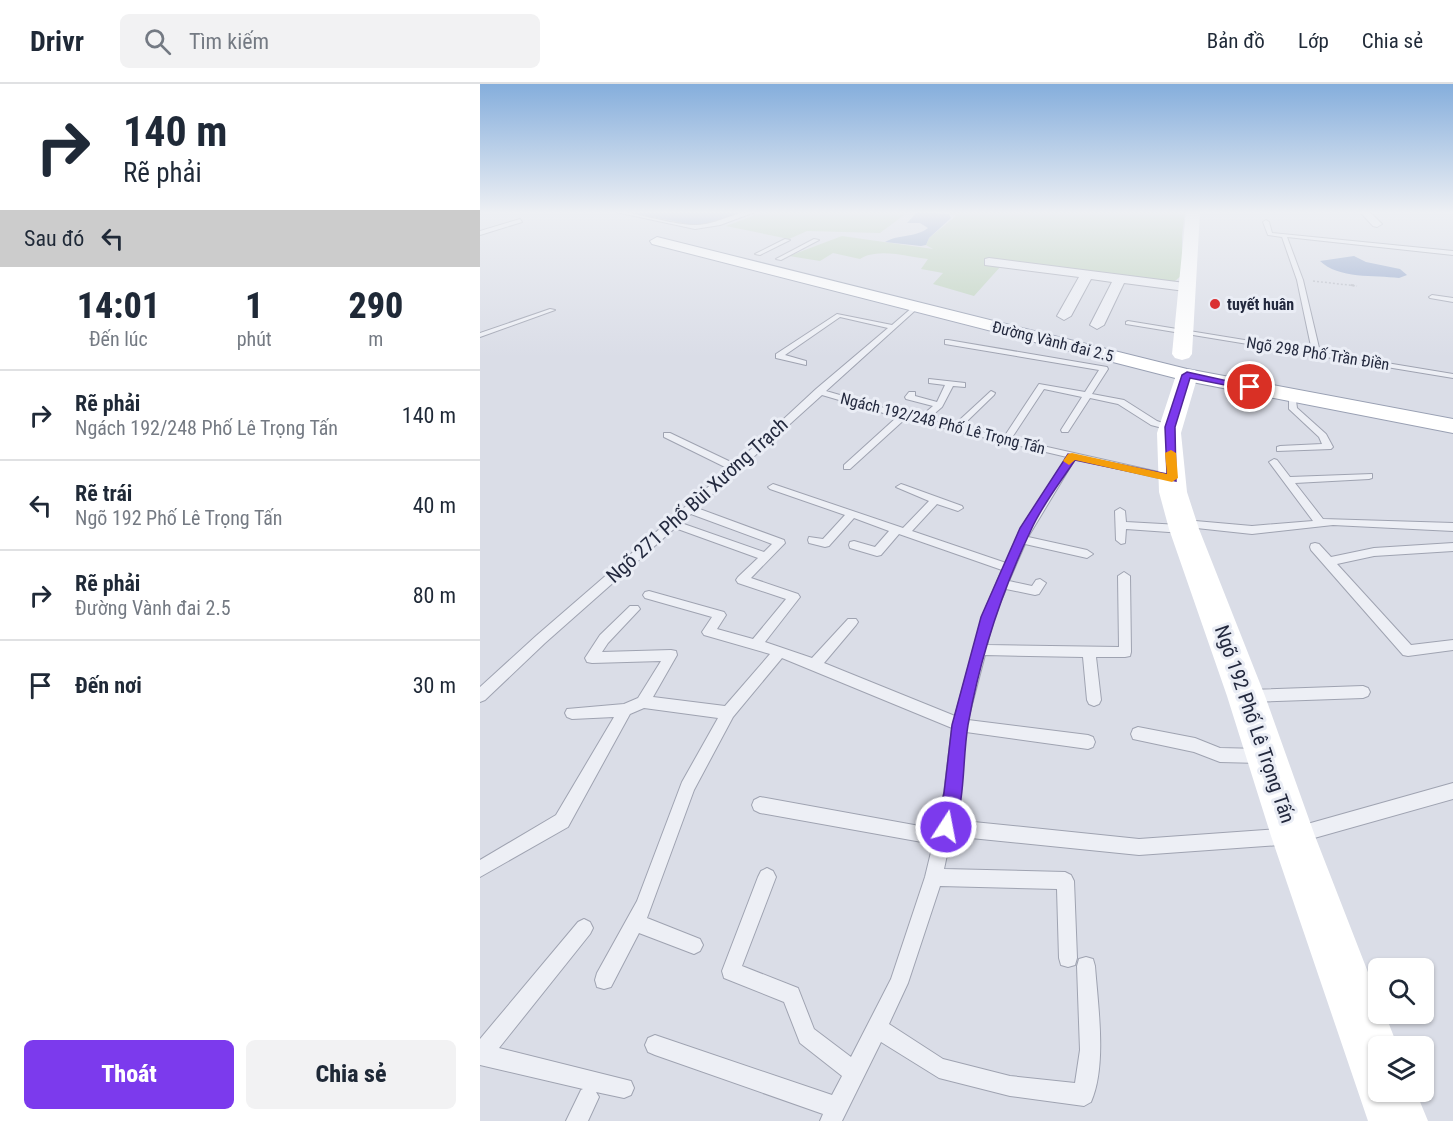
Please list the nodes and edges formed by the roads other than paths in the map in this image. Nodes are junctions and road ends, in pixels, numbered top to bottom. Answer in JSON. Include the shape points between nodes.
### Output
{"nodes":[{"id":1,"x":731,"y":260,"type":"edge"},
{"id":2,"x":784,"y":260,"type":"edge"},
{"id":3,"x":1187,"y":260,"type":"edge"},
{"id":4,"x":1293,"y":260,"type":"edge"},
{"id":5,"x":989,"y":262,"type":"dead end"},
{"id":6,"x":1086,"y":276,"type":"junction"},
{"id":7,"x":1119,"y":280,"type":"junction"},
{"id":8,"x":1185,"y":287,"type":"junction"},
{"id":9,"x":1432,"y":297,"type":"dead end"},
{"id":10,"x":1453,"y":300,"type":"edge"},
{"id":11,"x":916,"y":307,"type":"junction"},
{"id":12,"x":552,"y":310,"type":"dead end"},
{"id":13,"x":981,"y":314,"type":"junction"},
{"id":14,"x":1064,"y":316,"type":"dead end"},
{"id":15,"x":1128,"y":322,"type":"dead end"},
{"id":16,"x":1097,"y":325,"type":"dead end"},
{"id":17,"x":893,"y":327,"type":"junction"},
{"id":18,"x":1183,"y":331,"type":"junction"},
{"id":19,"x":480,"y":335,"type":"edge"},
{"id":20,"x":948,"y":342,"type":"dead end"},
{"id":21,"x":1316,"y":352,"type":"junction"},
{"id":22,"x":803,"y":363,"type":"dead end"},
{"id":23,"x":1184,"y":364,"type":"junction"},
{"id":24,"x":1281,"y":372,"type":"dead end"},
{"id":25,"x":1453,"y":376,"type":"edge"},
{"id":26,"x":932,"y":381,"type":"dead end"},
{"id":27,"x":950,"y":384,"type":"junction"},
{"id":28,"x":962,"y":385,"type":"dead end"},
{"id":29,"x":1382,"y":390,"type":"dead end"},
{"id":30,"x":819,"y":392,"type":"junction"},
{"id":31,"x":991,"y":393,"type":"dead end"},
{"id":32,"x":912,"y":394,"type":"dead end"},
{"id":33,"x":1088,"y":394,"type":"junction"},
{"id":34,"x":1292,"y":395,"type":"junction"},
{"id":35,"x":939,"y":405,"type":"junction"},
{"id":36,"x":1383,"y":413,"type":"junction"},
{"id":37,"x":903,"y":416,"type":"junction"},
{"id":38,"x":921,"y":421,"type":"junction"},
{"id":39,"x":1453,"y":426,"type":"edge"},
{"id":40,"x":1170,"y":427,"type":"junction"},
{"id":41,"x":954,"y":429,"type":"junction"},
{"id":42,"x":1065,"y":430,"type":"dead end"},
{"id":43,"x":667,"y":435,"type":"dead end"},
{"id":44,"x":1006,"y":440,"type":"junction"},
{"id":45,"x":1280,"y":449,"type":"dead end"},
{"id":46,"x":1072,"y":456,"type":"junction"},
{"id":47,"x":1274,"y":462,"type":"dead end"},
{"id":48,"x":847,"y":467,"type":"dead end"},
{"id":49,"x":735,"y":468,"type":"junction"},
{"id":50,"x":1369,"y":476,"type":"dead end"},
{"id":51,"x":1172,"y":478,"type":"junction"},
{"id":52,"x":1288,"y":480,"type":"junction"},
{"id":53,"x":773,"y":487,"type":"dead end"},
{"id":54,"x":901,"y":487,"type":"dead end"},
{"id":55,"x":934,"y":500,"type":"junction"},
{"id":56,"x":958,"y":508,"type":"dead end"},
{"id":57,"x":689,"y":509,"type":"junction"},
{"id":58,"x":1120,"y":511,"type":"dead end"},
{"id":59,"x":852,"y":515,"type":"junction"},
{"id":60,"x":672,"y":523,"type":"junction"},
{"id":61,"x":1320,"y":523,"type":"junction"},
{"id":62,"x":1120,"y":525,"type":"junction"},
{"id":63,"x":1183,"y":526,"type":"junction"},
{"id":64,"x":1453,"y":527,"type":"edge"},
{"id":65,"x":837,"y":532,"type":"junction"},
{"id":66,"x":900,"y":532,"type":"junction"},
{"id":67,"x":1021,"y":539,"type":"junction"},
{"id":68,"x":813,"y":540,"type":"dead end"},
{"id":69,"x":1121,"y":540,"type":"dead end"},
{"id":70,"x":1453,"y":547,"type":"edge"},
{"id":71,"x":1315,"y":548,"type":"dead end"},
{"id":72,"x":1087,"y":554,"type":"dead end"},
{"id":73,"x":766,"y":557,"type":"junction"},
{"id":74,"x":1329,"y":562,"type":"junction"},
{"id":75,"x":1009,"y":568,"type":"junction"},
{"id":76,"x":1124,"y":576,"type":"dead end"},
{"id":77,"x":1040,"y":583,"type":"dead end"},
{"id":78,"x":1004,"y":584,"type":"junction"},
{"id":79,"x":650,"y":595,"type":"dead end"},
{"id":80,"x":634,"y":609,"type":"dead end"},
{"id":81,"x":852,"y":622,"type":"dead end"},
{"id":82,"x":756,"y":644,"type":"junction"},
{"id":83,"x":1453,"y":645,"type":"edge"},
{"id":84,"x":979,"y":650,"type":"junction"},
{"id":85,"x":780,"y":651,"type":"junction"},
{"id":86,"x":1089,"y":652,"type":"junction"},
{"id":87,"x":815,"y":664,"type":"junction"},
{"id":88,"x":1363,"y":692,"type":"dead end"},
{"id":89,"x":480,"y":696,"type":"edge"},
{"id":90,"x":1246,"y":696,"type":"junction"},
{"id":91,"x":1094,"y":700,"type":"dead end"},
{"id":92,"x":643,"y":702,"type":"junction"},
{"id":93,"x":625,"y":710,"type":"junction"},
{"id":94,"x":572,"y":713,"type":"dead end"},
{"id":95,"x":728,"y":713,"type":"junction"},
{"id":96,"x":960,"y":725,"type":"junction"},
{"id":97,"x":1138,"y":734,"type":"dead end"},
{"id":98,"x":1088,"y":742,"type":"dead end"},
{"id":99,"x":1267,"y":756,"type":"junction"},
{"id":100,"x":1453,"y":791,"type":"edge"},
{"id":101,"x":760,"y":806,"type":"dead end"},
{"id":102,"x":944,"y":832,"type":"junction"},
{"id":103,"x":1293,"y":836,"type":"junction"},
{"id":104,"x":480,"y":869,"type":"edge"},
{"id":105,"x":767,"y":877,"type":"dead end"},
{"id":106,"x":934,"y":877,"type":"junction"},
{"id":107,"x":635,"y":923,"type":"junction"},
{"id":108,"x":584,"y":928,"type":"dead end"},
{"id":109,"x":694,"y":945,"type":"dead end"},
{"id":110,"x":603,"y":980,"type":"dead end"},
{"id":111,"x":877,"y":1028,"type":"junction"},
{"id":112,"x":1368,"y":1042,"type":"edge"},
{"id":113,"x":655,"y":1045,"type":"dead end"},
{"id":114,"x":480,"y":1055,"type":"edge"},
{"id":115,"x":855,"y":1073,"type":"junction"},
{"id":116,"x":624,"y":1088,"type":"dead end"},
{"id":117,"x":588,"y":1097,"type":"dead end"},
{"id":118,"x":1391,"y":1102,"type":"edge"},
{"id":119,"x":835,"y":1115,"type":"edge"},
{"id":120,"x":577,"y":1121,"type":"edge"},
{"id":121,"x":1398,"y":1121,"type":"edge"}],
"edges":[{"from":1,"to":11,"type":"main road","name":"Đường Vành đai 2.5"},
{"from":2,"to":13,"type":"main road","name":"Đường Vành đai 2.5"},
{"from":3,"to":8,"type":"main road","name":"Ngõ 192 Phố Lê Trọng Tấn"},
{"from":4,"to":21,"type":"lane"},
{"from":5,"to":6,"type":"street"},
{"from":6,"to":7,"type":"street"},
{"from":6,"to":14,"type":"street"},
{"from":7,"to":8,"type":"street"},
{"from":7,"to":16,"type":"street"},
{"from":8,"to":18,"type":"main road","name":"Ngõ 192 Phố Lê Trọng Tấn"},
{"from":9,"to":10,"type":"lane"},
{"from":11,"to":13,"type":"main road","name":"Đường Vành đai 2.5"},
{"from":11,"to":17,"type":"lane","name":"Ngõ 271 Phố Bùi Xương Trạch"},
{"from":12,"to":19,"type":"lane"},
{"from":13,"to":23,"type":"main road","name":"Đường Vành đai 2.5"},
{"from":13,"to":23,"type":"main road","name":"Đường Vành đai 2.5","via":[[1001,310],[1153,347]]},
{"from":15,"to":18,"type":"lane","name":"Ngõ 298 Phố Trần Điền"},
{"from":17,"to":22,"type":"lane","via":[[839,315],[779,356]]},
{"from":17,"to":30,"type":"lane","name":"Ngõ 271 Phố Bùi Xương Trạch"},
{"from":18,"to":21,"type":"lane","name":"Ngõ 298 Phố Trần Điền"},
{"from":18,"to":23,"type":"main road","name":"Ngõ 192 Phố Lê Trọng Tấn"},
{"from":20,"to":33,"type":"lane","via":[[1104,369]]},
{"from":21,"to":25,"type":"lane","name":"Ngõ 298 Phố Trần Điền"},
{"from":23,"to":24,"type":"main road","name":"Đường Vành đai 2.5"},
{"from":23,"to":34,"type":"main road","name":"Đường Vành đai 2.5"},
{"from":23,"to":40,"type":"main road","name":"Ngõ 192 Phố Lê Trọng Tấn"},
{"from":26,"to":27,"type":"lane"},
{"from":27,"to":28,"type":"lane"},
{"from":27,"to":35,"type":"lane"},
{"from":29,"to":36,"type":"main road"},
{"from":30,"to":37,"type":"lane","name":"Ngách 192/248 Phố Lê Trọng Tấn"},
{"from":30,"to":49,"type":"lane","name":"Ngõ 271 Phố Bùi Xương Trạch"},
{"from":31,"to":41,"type":"lane"},
{"from":32,"to":35,"type":"lane","via":[[909,398]]},
{"from":33,"to":40,"type":"lane","via":[[1122,402],[1154,423]]},
{"from":33,"to":42,"type":"lane"},
{"from":33,"to":44,"type":"lane","via":[[1042,386]]},
{"from":34,"to":36,"type":"main road","name":"Đường Vành đai 2.5"},
{"from":34,"to":45,"type":"lane","via":[[1293,410],[1323,436],[1328,447]]},
{"from":35,"to":38,"type":"lane"},
{"from":36,"to":39,"type":"main road","name":"Đường Vành đai 2.5"},
{"from":37,"to":38,"type":"lane","name":"Ngách 192/248 Phố Lê Trọng Tấn"},
{"from":37,"to":48,"type":"lane"},
{"from":38,"to":41,"type":"lane","name":"Ngách 192/248 Phố Lê Trọng Tấn"},
{"from":40,"to":51,"type":"main road","name":"Ngõ 192 Phố Lê Trọng Tấn"},
{"from":41,"to":44,"type":"lane","name":"Ngách 192/248 Phố Lê Trọng Tấn"},
{"from":43,"to":49,"type":"lane"},
{"from":44,"to":46,"type":"lane","name":"Ngách 192/248 Phố Lê Trọng Tấn"},
{"from":46,"to":51,"type":"lane","name":"Ngách 192/248 Phố Lê Trọng Tấn"},
{"from":46,"to":67,"type":"lane"},
{"from":47,"to":52,"type":"lane"},
{"from":49,"to":57,"type":"lane","name":"Ngõ 271 Phố Bùi Xương Trạch"},
{"from":50,"to":52,"type":"lane"},
{"from":51,"to":63,"type":"main road","name":"Ngõ 192 Phố Lê Trọng Tấn"},
{"from":52,"to":61,"type":"lane"},
{"from":53,"to":59,"type":"lane"},
{"from":54,"to":55,"type":"lane"},
{"from":55,"to":56,"type":"lane"},
{"from":55,"to":66,"type":"lane"},
{"from":57,"to":60,"type":"lane","name":"Ngõ 271 Phố Bùi Xương Trạch"},
{"from":57,"to":73,"type":"lane","via":[[780,543]]},
{"from":58,"to":62,"type":"lane"},
{"from":59,"to":65,"type":"lane"},
{"from":59,"to":66,"type":"lane"},
{"from":60,"to":73,"type":"lane"},
{"from":60,"to":89,"type":"lane","name":"Ngõ 271 Phố Bùi Xương Trạch","via":[[526,650]]},
{"from":61,"to":63,"type":"lane","via":[[1252,530]]},
{"from":61,"to":64,"type":"lane"},
{"from":62,"to":63,"type":"lane"},
{"from":62,"to":69,"type":"lane"},
{"from":63,"to":90,"type":"main road","name":"Ngõ 192 Phố Lê Trọng Tấn"},
{"from":65,"to":66,"type":"lane","via":[[877,552]]},
{"from":65,"to":68,"type":"lane","via":[[825,543]]},
{"from":66,"to":75,"type":"lane"},
{"from":67,"to":72,"type":"lane"},
{"from":67,"to":75,"type":"lane"},
{"from":70,"to":74,"type":"lane","via":[[1374,552]]},
{"from":71,"to":74,"type":"lane"},
{"from":73,"to":82,"type":"lane","via":[[742,580],[794,597]]},
{"from":74,"to":83,"type":"lane","via":[[1408,651]]},
{"from":75,"to":78,"type":"lane"},
{"from":76,"to":86,"type":"lane","via":[[1125,652]]},
{"from":77,"to":78,"type":"lane","via":[[1035,591]]},
{"from":78,"to":84,"type":"lane","via":[[988,617]]},
{"from":79,"to":82,"type":"lane","via":[[720,615],[708,632]]},
{"from":80,"to":92,"type":"lane","via":[[604,639],[592,658],[671,655]]},
{"from":81,"to":87,"type":"lane"},
{"from":82,"to":85,"type":"lane"},
{"from":84,"to":86,"type":"lane"},
{"from":84,"to":96,"type":"lane"},
{"from":85,"to":87,"type":"lane"},
{"from":85,"to":95,"type":"lane"},
{"from":86,"to":91,"type":"lane"},
{"from":87,"to":96,"type":"lane"},
{"from":88,"to":90,"type":"lane"},
{"from":90,"to":99,"type":"main road","name":"Ngõ 192 Phố Lê Trọng Tấn"},
{"from":92,"to":93,"type":"lane"},
{"from":92,"to":95,"type":"lane"},
{"from":93,"to":94,"type":"lane"},
{"from":93,"to":104,"type":"lane","via":[[562,821]]},
{"from":95,"to":107,"type":"lane","via":[[687,787]]},
{"from":96,"to":98,"type":"lane"},
{"from":96,"to":102,"type":"lane"},
{"from":97,"to":99,"type":"lane","via":[[1195,745],[1220,755]]},
{"from":99,"to":103,"type":"main road","name":"Ngõ 192 Phố Lê Trọng Tấn"},
{"from":100,"to":103,"type":"lane"},
{"from":101,"to":102,"type":"lane"},
{"from":102,"to":103,"type":"lane","via":[[1138,847]]},
{"from":102,"to":106,"type":"lane"},
{"from":103,"to":112,"type":"main road","name":"Ngõ 192 Phố Lê Trọng Tấn"},
{"from":105,"to":115,"type":"lane","via":[[731,970],[791,994],[807,1036]]},
{"from":106,"to":111,"type":"lane","via":[[899,983]]},
{"from":106,"to":111,"type":"lane","via":[[1065,880],[1090,1050],[1084,1095],[1010,1086],[939,1068]]},
{"from":107,"to":109,"type":"lane"},
{"from":107,"to":110,"type":"lane"},
{"from":108,"to":114,"type":"lane"},
{"from":111,"to":115,"type":"lane"},
{"from":113,"to":119,"type":"lane"},
{"from":114,"to":116,"type":"lane"},
{"from":115,"to":119,"type":"lane"},
{"from":117,"to":120,"type":"lane"},
{"from":118,"to":121,"type":"main road"}]}
